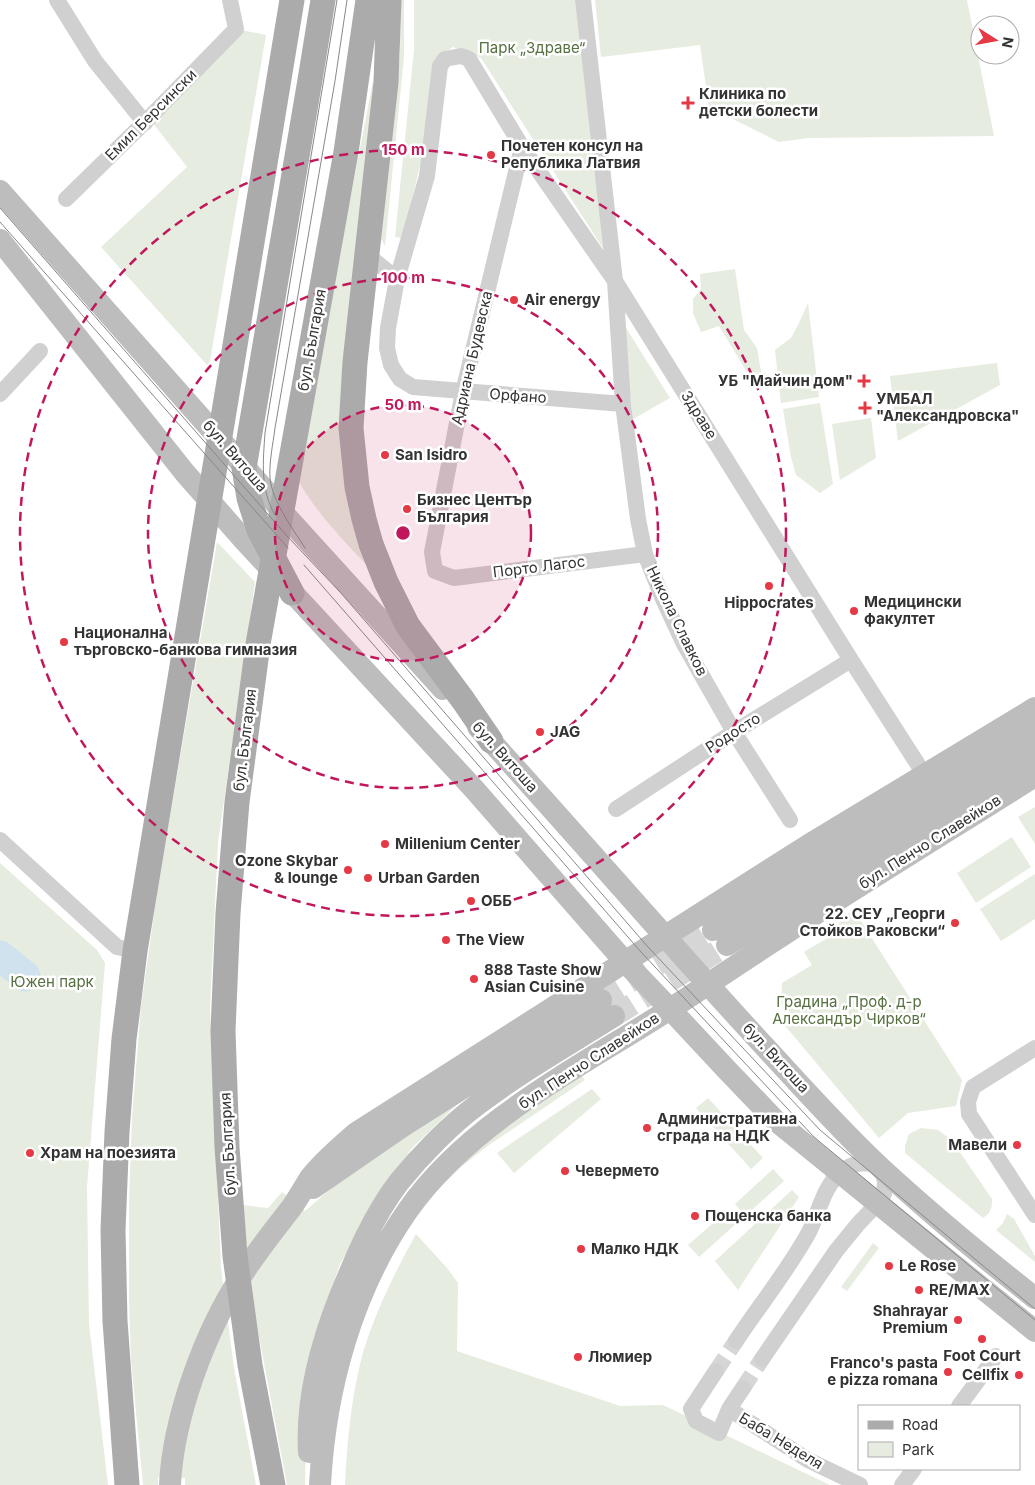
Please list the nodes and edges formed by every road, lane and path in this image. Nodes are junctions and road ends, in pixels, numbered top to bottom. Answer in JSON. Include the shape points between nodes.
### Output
{"nodes":[{"id":1,"x":57,"y":0,"type":"edge"},
{"id":2,"x":230,"y":0,"type":"edge"},
{"id":3,"x":292,"y":0,"type":"edge"},
{"id":4,"x":323,"y":0,"type":"edge"},
{"id":5,"x":368,"y":0,"type":"edge"},
{"id":6,"x":389,"y":0,"type":"edge"},
{"id":7,"x":583,"y":0,"type":"edge"},
{"id":8,"x":145,"y":123,"type":"junction"},
{"id":9,"x":522,"y":147,"type":"junction"},
{"id":10,"x":0,"y":191,"type":"edge"},
{"id":11,"x":66,"y":199,"type":"dead end"},
{"id":12,"x":0,"y":240,"type":"edge"},
{"id":13,"x":366,"y":254,"type":"junction"},
{"id":14,"x":397,"y":279,"type":"junction"},
{"id":15,"x":615,"y":281,"type":"junction"},
{"id":16,"x":40,"y":351,"type":"dead end"},
{"id":17,"x":463,"y":392,"type":"junction"},
{"id":18,"x":0,"y":394,"type":"edge"},
{"id":19,"x":623,"y":404,"type":"junction"},
{"id":20,"x":244,"y":468,"type":"junction"},
{"id":21,"x":645,"y":554,"type":"junction"},
{"id":22,"x":435,"y":571,"type":"joint"},
{"id":23,"x":292,"y":593,"type":"junction"},
{"id":24,"x":851,"y":660,"type":"junction"},
{"id":25,"x":1035,"y":708,"type":"edge"},
{"id":26,"x":1035,"y":730,"type":"edge"},
{"id":27,"x":734,"y":732,"type":"junction"},
{"id":28,"x":491,"y":741,"type":"junction"},
{"id":29,"x":1035,"y":752,"type":"edge"},
{"id":30,"x":924,"y":774,"type":"junction"},
{"id":31,"x":1035,"y":776,"type":"edge"},
{"id":32,"x":616,"y":809,"type":"dead end"},
{"id":33,"x":790,"y":820,"type":"dead end"},
{"id":34,"x":0,"y":840,"type":"edge"},
{"id":35,"x":664,"y":937,"type":"junction"},
{"id":36,"x":135,"y":951,"type":"junction"},
{"id":37,"x":625,"y":962,"type":"junction"},
{"id":38,"x":707,"y":984,"type":"junction"},
{"id":39,"x":670,"y":1009,"type":"junction"},
{"id":40,"x":1035,"y":1048,"type":"edge"},
{"id":41,"x":879,"y":1167,"type":"junction"},
{"id":42,"x":840,"y":1172,"type":"junction"},
{"id":43,"x":295,"y":1203,"type":"junction"},
{"id":44,"x":878,"y":1203,"type":"junction"},
{"id":45,"x":1035,"y":1215,"type":"edge"},
{"id":46,"x":1035,"y":1298,"type":"edge"},
{"id":47,"x":1035,"y":1331,"type":"edge"},
{"id":48,"x":736,"y":1341,"type":"tunnel mouth"},
{"id":49,"x":996,"y":1356,"type":"dead end"},
{"id":50,"x":762,"y":1359,"type":"tunnel mouth"},
{"id":51,"x":716,"y":1370,"type":"tunnel mouth"},
{"id":52,"x":742,"y":1388,"type":"tunnel mouth"},
{"id":53,"x":961,"y":1405,"type":"edge"},
{"id":54,"x":728,"y":1409,"type":"junction"},
{"id":55,"x":913,"y":1470,"type":"edge"},
{"id":56,"x":170,"y":1481,"type":"edge"},
{"id":57,"x":127,"y":1485,"type":"edge"},
{"id":58,"x":273,"y":1485,"type":"edge"},
{"id":59,"x":312,"y":1485,"type":"edge"},
{"id":60,"x":320,"y":1485,"type":"edge"},
{"id":61,"x":860,"y":1485,"type":"edge"},
{"id":62,"x":902,"y":1485,"type":"edge"}],
"edges":[{"from":1,"to":8,"type":"street","via":[[95,61]]},
{"from":2,"to":8,"type":"street","name":"Емил Берсински","via":[[236,30]]},
{"from":3,"to":36,"type":"main road"},
{"from":4,"to":20,"type":"main road"},
{"from":5,"to":58,"type":"main road","name":"бул. България","via":[[346,152],[258,644],[237,802],[228,913],[223,1031],[235,1256],[250,1365]]},
{"from":6,"to":13,"type":"main road","via":[[386,82]]},
{"from":7,"to":15,"type":"street","name":"Никола Славков"},
{"from":8,"to":11,"type":"street","name":"Емил Берсински"},
{"from":9,"to":14,"type":"street","name":"Здраве","via":[[469,59],[461,56],[445,59],[440,66],[427,176]]},
{"from":9,"to":15,"type":"street","name":"Здраве"},
{"from":9,"to":17,"type":"street","name":"Адриана Будевска"},
{"from":10,"to":20,"type":"main road","name":"бул. Витоша"},
{"from":12,"to":23,"type":"main road","via":[[185,473]]},
{"from":13,"to":14,"type":"street"},
{"from":13,"to":28,"type":"main road","via":[[354,362],[351,428],[364,519],[386,582],[408,626]]},
{"from":14,"to":17,"type":"street","name":"Орфано","via":[[388,328],[387,348],[391,365],[400,379],[413,387]]},
{"from":15,"to":19,"type":"street","name":"Никола Славков"},
{"from":15,"to":24,"type":"street","name":"Здраве"},
{"from":16,"to":18,"type":"street"},
{"from":17,"to":19,"type":"street","name":"Орфано"},
{"from":17,"to":22,"type":"street","name":"Адриана Будевска","via":[[432,552]]},
{"from":19,"to":21,"type":"street","name":"Никола Славков"},
{"from":20,"to":23,"type":"main road","via":[[259,530]]},
{"from":20,"to":28,"type":"main road","name":"бул. Витоша"},
{"from":21,"to":22,"type":"street","name":"Порто Лагос","via":[[454,578]]},
{"from":21,"to":27,"type":"street","name":"Никола Славков","via":[[684,644]]},
{"from":23,"to":37,"type":"main road","via":[[474,789]]},
{"from":24,"to":27,"type":"street","name":"Родосто"},
{"from":24,"to":30,"type":"street","name":"Здраве"},
{"from":25,"to":30,"type":"main road","name":"бул. Пенчо Славейков"},
{"from":26,"to":29,"type":"main road","name":"бул. Пенчо Славейков","via":[[720,937]]},
{"from":27,"to":32,"type":"street","name":"Родосто"},
{"from":27,"to":33,"type":"street","name":"Никола Славков"},
{"from":28,"to":35,"type":"main road","name":"бул. Витоша"},
{"from":30,"to":35,"type":"main road","name":"бул. Пенчо Славейков"},
{"from":31,"to":38,"type":"main road","name":"бул. Пенчо Славейков"},
{"from":34,"to":36,"type":"street","via":[[117,947]]},
{"from":35,"to":37,"type":"main road","name":"бул. Пенчо Славейков"},
{"from":35,"to":38,"type":"main road","name":"бул. Витоша"},
{"from":36,"to":57,"type":"main road","via":[[116,1132],[113,1230],[115,1331]]},
{"from":37,"to":39,"type":"main road"},
{"from":37,"to":43,"type":"main road","name":"бул. Пенчо Славейков","via":[[356,1133],[311,1177]]},
{"from":38,"to":39,"type":"main road","name":"бул. Пенчо Славейков"},
{"from":38,"to":41,"type":"main road","name":"бул. Витоша"},
{"from":39,"to":42,"type":"main road","via":[[775,1120]]},
{"from":39,"to":60,"type":"main road","name":"бул. Пенчо Славейков","via":[[501,1118],[447,1164],[407,1210],[366,1286],[340,1355],[324,1436]]},
{"from":40,"to":45,"type":"street","via":[[973,1087],[968,1102],[969,1114]]},
{"from":41,"to":42,"type":"street","via":[[860,1163]]},
{"from":41,"to":44,"type":"street","via":[[885,1182],[884,1194]]},
{"from":41,"to":46,"type":"main road","name":"бул. Витоша"},
{"from":42,"to":44,"type":"main road"},
{"from":42,"to":48,"type":"street","via":[[827,1190],[809,1232]]},
{"from":43,"to":56,"type":"main road","name":"бул. Пенчо Славейков","via":[[241,1276],[219,1314],[184,1407]]},
{"from":43,"to":59,"type":"main road","name":"бул. Пенчо Славейков","via":[[403,1126],[608,1008],[476,1106],[430,1147],[398,1183],[364,1238],[333,1313],[323,1348],[308,1436]]},
{"from":44,"to":47,"type":"main road"},
{"from":44,"to":50,"type":"street","via":[[836,1251]]},
{"from":49,"to":53,"type":"street"},
{"from":51,"to":54,"type":"street","via":[[691,1408],[696,1421],[719,1433]]},
{"from":52,"to":54,"type":"street"},
{"from":54,"to":61,"type":"street","name":"Баба Неделя","via":[[808,1460]]},
{"from":55,"to":62,"type":"street"}]}
